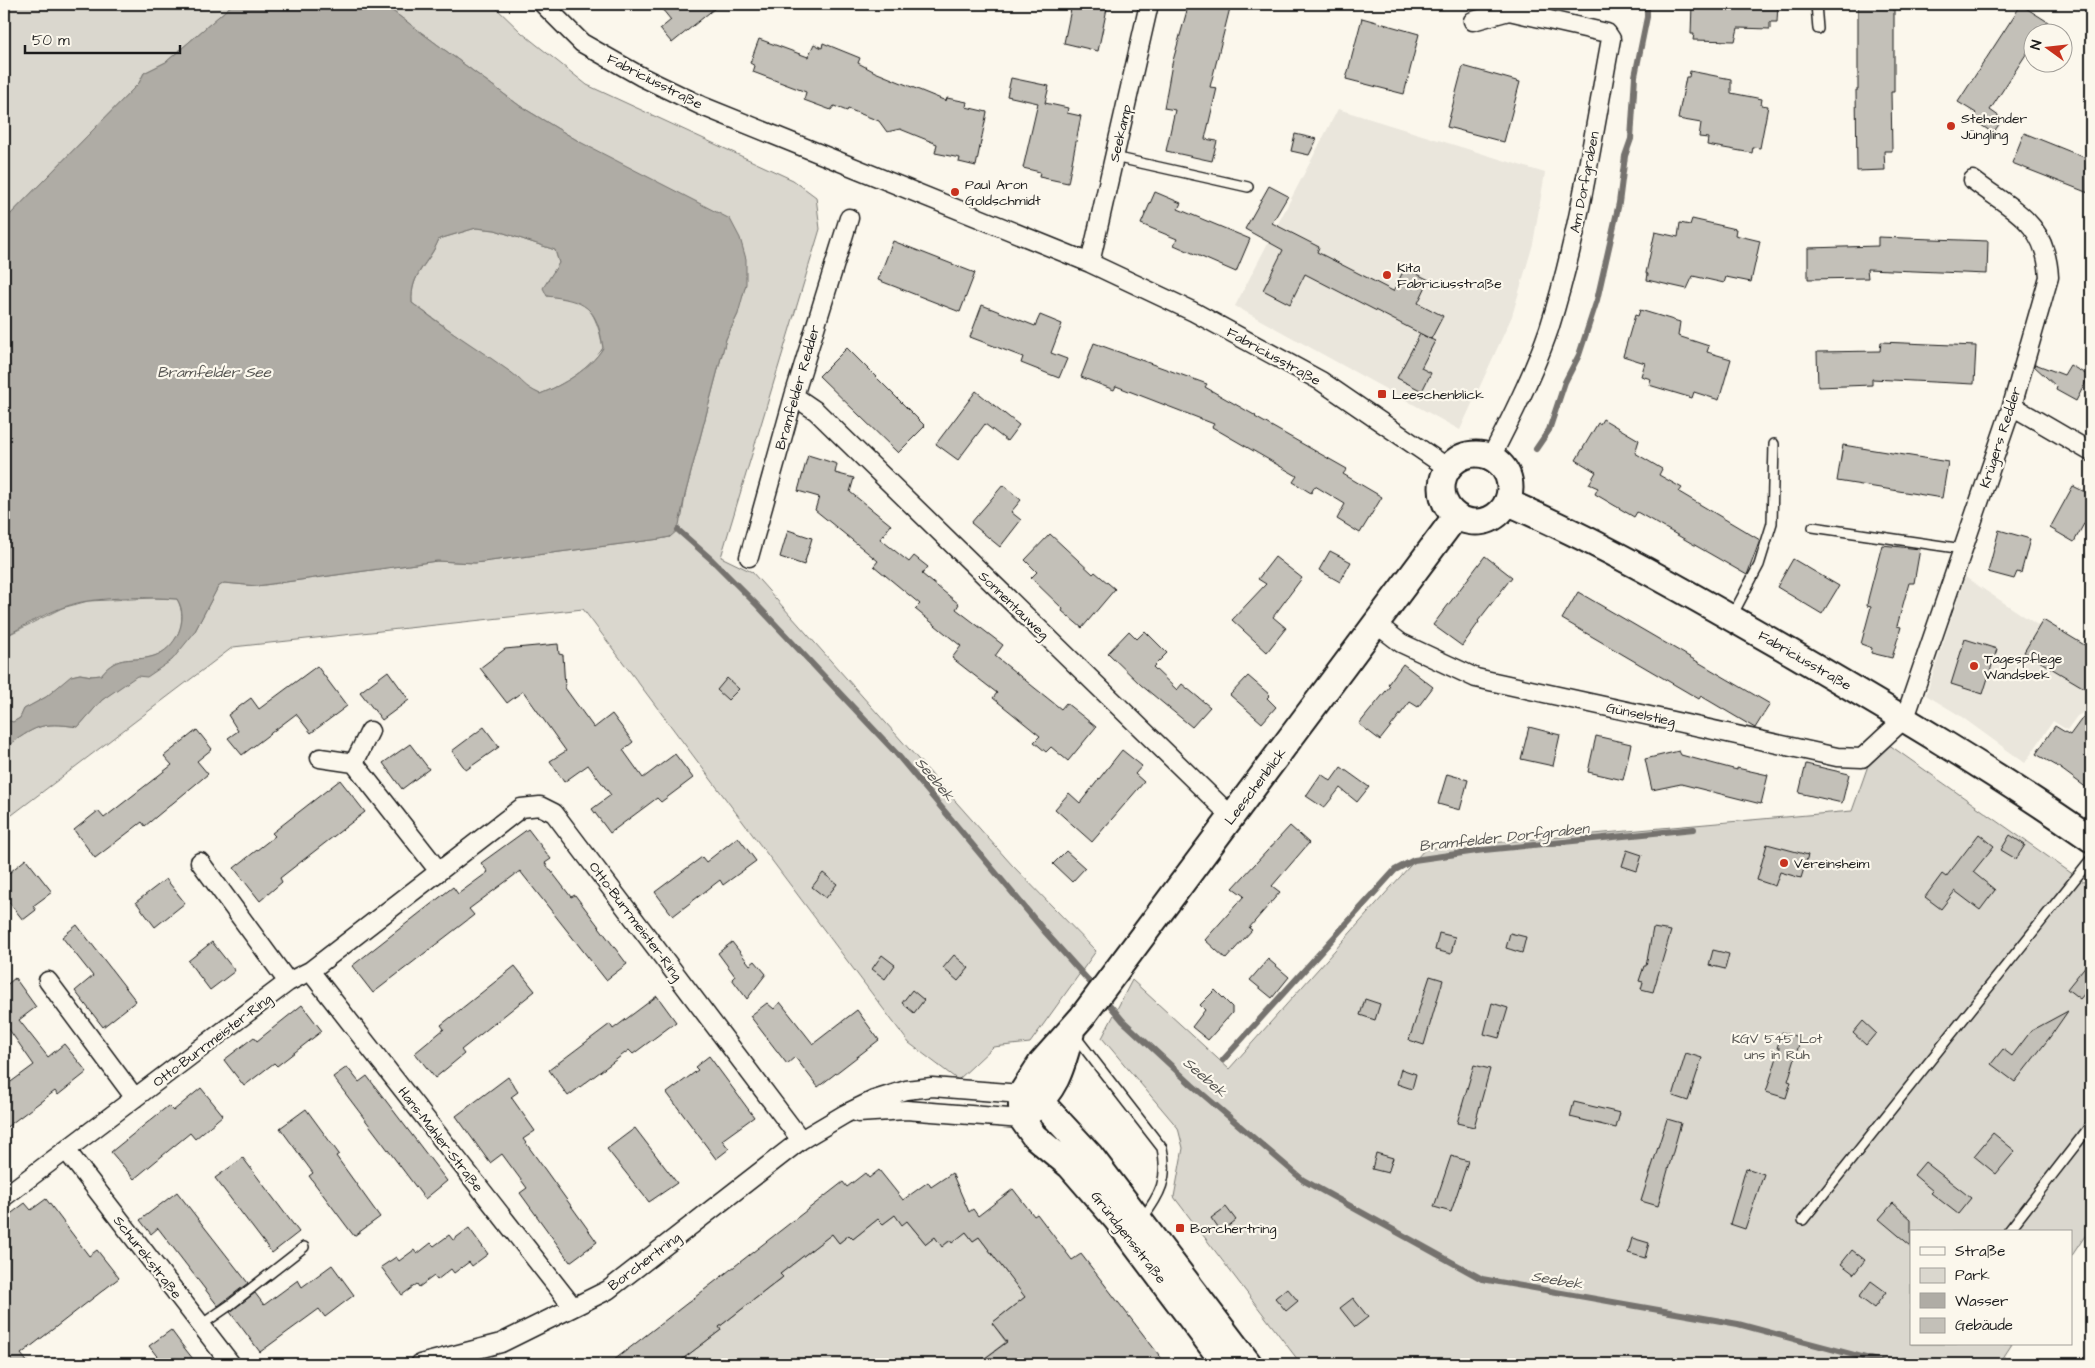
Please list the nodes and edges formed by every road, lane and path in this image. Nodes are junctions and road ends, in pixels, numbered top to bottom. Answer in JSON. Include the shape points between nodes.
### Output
{"nodes":[{"id":1,"x":542,"y":4,"type":"edge"},
{"id":2,"x":1149,"y":4,"type":"edge"},
{"id":3,"x":1816,"y":4,"type":"edge"},
{"id":4,"x":1473,"y":21,"type":"dead end"},
{"id":5,"x":1818,"y":29,"type":"dead end"},
{"id":6,"x":1114,"y":157,"type":"junction"},
{"id":7,"x":1973,"y":180,"type":"dead end"},
{"id":8,"x":1248,"y":187,"type":"dead end"},
{"id":9,"x":849,"y":218,"type":"dead end"},
{"id":10,"x":1090,"y":263,"type":"junction"},
{"id":11,"x":794,"y":396,"type":"junction"},
{"id":12,"x":2012,"y":406,"type":"junction"},
{"id":13,"x":1774,"y":444,"type":"dead end"},
{"id":14,"x":2091,"y":452,"type":"edge"},
{"id":15,"x":1491,"y":457,"type":"junction"},
{"id":16,"x":1448,"y":468,"type":"junction"},
{"id":17,"x":1507,"y":502,"type":"junction"},
{"id":18,"x":1456,"y":516,"type":"junction"},
{"id":19,"x":1813,"y":527,"type":"dead end"},
{"id":20,"x":1962,"y":549,"type":"junction"},
{"id":21,"x":749,"y":558,"type":"dead end"},
{"id":22,"x":1731,"y":618,"type":"junction"},
{"id":23,"x":1376,"y":624,"type":"junction"},
{"id":24,"x":1905,"y":718,"type":"junction"},
{"id":25,"x":370,"y":731,"type":"dead end"},
{"id":26,"x":320,"y":758,"type":"dead end"},
{"id":27,"x":354,"y":763,"type":"junction"},
{"id":28,"x":1232,"y":817,"type":"junction"},
{"id":29,"x":2091,"y":839,"type":"edge"},
{"id":30,"x":2091,"y":859,"type":"edge"},
{"id":31,"x":200,"y":862,"type":"dead end"},
{"id":32,"x":438,"y":870,"type":"junction"},
{"id":33,"x":310,"y":971,"type":"junction"},
{"id":34,"x":48,"y":981,"type":"dead end"},
{"id":35,"x":288,"y":982,"type":"junction"},
{"id":36,"x":1071,"y":1032,"type":"junction"},
{"id":37,"x":1058,"y":1078,"type":"junction"},
{"id":38,"x":135,"y":1098,"type":"junction"},
{"id":39,"x":1031,"y":1098,"type":"junction"},
{"id":40,"x":845,"y":1114,"type":"junction"},
{"id":41,"x":1022,"y":1119,"type":"junction"},
{"id":42,"x":2091,"y":1125,"type":"edge"},
{"id":43,"x":801,"y":1140,"type":"junction"},
{"id":44,"x":66,"y":1150,"type":"junction"},
{"id":45,"x":1090,"y":1155,"type":"junction"},
{"id":46,"x":4,"y":1197,"type":"edge"},
{"id":47,"x":1804,"y":1220,"type":"dead end"},
{"id":48,"x":1133,"y":1226,"type":"junction"},
{"id":49,"x":2010,"y":1230,"type":"edge"},
{"id":50,"x":304,"y":1248,"type":"dead end"},
{"id":51,"x":573,"y":1307,"type":"junction"},
{"id":52,"x":201,"y":1325,"type":"junction"},
{"id":53,"x":231,"y":1364,"type":"edge"},
{"id":54,"x":420,"y":1364,"type":"edge"},
{"id":55,"x":1225,"y":1364,"type":"edge"},
{"id":56,"x":1249,"y":1364,"type":"edge"}],
"edges":[{"from":1,"to":10,"type":"street","name":"Fabriciusstraße","via":[[582,43],[702,106]]},
{"from":2,"to":6,"type":"street","name":"Seekamp"},
{"from":3,"to":5,"type":"lane"},
{"from":4,"to":15,"type":"street","name":"Am Dorfgraben","via":[[1509,11],[1607,33],[1611,39],[1577,224],[1563,281],[1523,394]]},
{"from":6,"to":8,"type":"lane"},
{"from":6,"to":10,"type":"street","name":"Seekamp"},
{"from":7,"to":12,"type":"street","name":"Krügers Redder","via":[[2024,216],[2036,230],[2048,259],[2048,277]]},
{"from":9,"to":11,"type":"street","name":"Bramfelder Redder"},
{"from":10,"to":16,"type":"street","name":"Fabriciusstraße","via":[[1194,312],[1321,381]]},
{"from":11,"to":21,"type":"street","name":"Bramfelder Redder"},
{"from":11,"to":28,"type":"street","name":"Sonnentauweg","via":[[816,411]]},
{"from":12,"to":14,"type":"street"},
{"from":12,"to":20,"type":"street","name":"Krügers Redder"},
{"from":13,"to":22,"type":"lane","via":[[1772,523],[1759,565]]},
{"from":15,"to":16,"type":"street","via":[[1480,453],[1468,454]]},
{"from":15,"to":17,"type":"street","via":[[1500,463],[1510,481]]},
{"from":16,"to":18,"type":"street","via":[[1441,487],[1448,508]]},
{"from":17,"to":18,"type":"street","via":[[1494,517],[1485,521],[1470,521]]},
{"from":17,"to":22,"type":"street","name":"Fabriciusstraße","via":[[1639,566]]},
{"from":18,"to":23,"type":"street","name":"Leeschenblick"},
{"from":19,"to":20,"type":"lane"},
{"from":20,"to":24,"type":"street","name":"Krügers Redder"},
{"from":22,"to":24,"type":"street","name":"Fabriciusstraße"},
{"from":23,"to":24,"type":"street","name":"Günselstieg","via":[[1400,643],[1476,678],[1837,757],[1862,758]]},
{"from":23,"to":28,"type":"street","name":"Leeschenblick"},
{"from":24,"to":29,"type":"street","name":"Fabriciusstraße","via":[[2026,793]]},
{"from":25,"to":27,"type":"street"},
{"from":26,"to":27,"type":"street"},
{"from":27,"to":32,"type":"street"},
{"from":28,"to":36,"type":"street","name":"Leeschenblick"},
{"from":30,"to":47,"type":"lane"},
{"from":31,"to":35,"type":"street"},
{"from":32,"to":33,"type":"street","name":"Otto-Burrmeister-Ring"},
{"from":32,"to":43,"type":"street","name":"Otto-Burrmeister-Ring","via":[[521,808],[540,806],[554,813]]},
{"from":33,"to":35,"type":"street","name":"Otto-Burrmeister-Ring"},
{"from":33,"to":51,"type":"street","name":"Hans-Mahler-Straße"},
{"from":34,"to":38,"type":"street"},
{"from":35,"to":38,"type":"street","name":"Otto-Burrmeister-Ring"},
{"from":36,"to":37,"type":"street","name":"Leeschenblick"},
{"from":36,"to":39,"type":"street","name":"Leeschenblick","via":[[1041,1063]]},
{"from":36,"to":48,"type":"lane","via":[[1162,1148],[1165,1159],[1160,1194]]},
{"from":37,"to":39,"type":"street"},
{"from":37,"to":45,"type":"street","name":"Gründgensstraße","via":[[1066,1108]]},
{"from":38,"to":44,"type":"street","name":"Otto-Burrmeister-Ring"},
{"from":39,"to":40,"type":"street","name":"Borchertring","via":[[932,1086],[888,1095]]},
{"from":39,"to":41,"type":"street"},
{"from":39,"to":45,"type":"street","name":"Gründgensstraße"},
{"from":40,"to":41,"type":"street","name":"Borchertring","via":[[906,1110]]},
{"from":40,"to":43,"type":"street","name":"Borchertring"},
{"from":41,"to":48,"type":"street","name":"Gründgensstraße","via":[[1034,1136]]},
{"from":42,"to":49,"type":"lane"},
{"from":43,"to":51,"type":"street","name":"Borchertring","via":[[608,1290]]},
{"from":44,"to":46,"type":"street","name":"Otto-Burrmeister-Ring"},
{"from":44,"to":52,"type":"street","name":"Schurekstraße"},
{"from":45,"to":48,"type":"street","name":"Gründgensstraße"},
{"from":48,"to":55,"type":"street","name":"Gründgensstraße"},
{"from":48,"to":56,"type":"street","name":"Gründgensstraße"},
{"from":50,"to":52,"type":"lane"},
{"from":51,"to":54,"type":"street","name":"Borchertring","via":[[501,1343]]},
{"from":52,"to":53,"type":"street","name":"Schurekstraße"}]}
